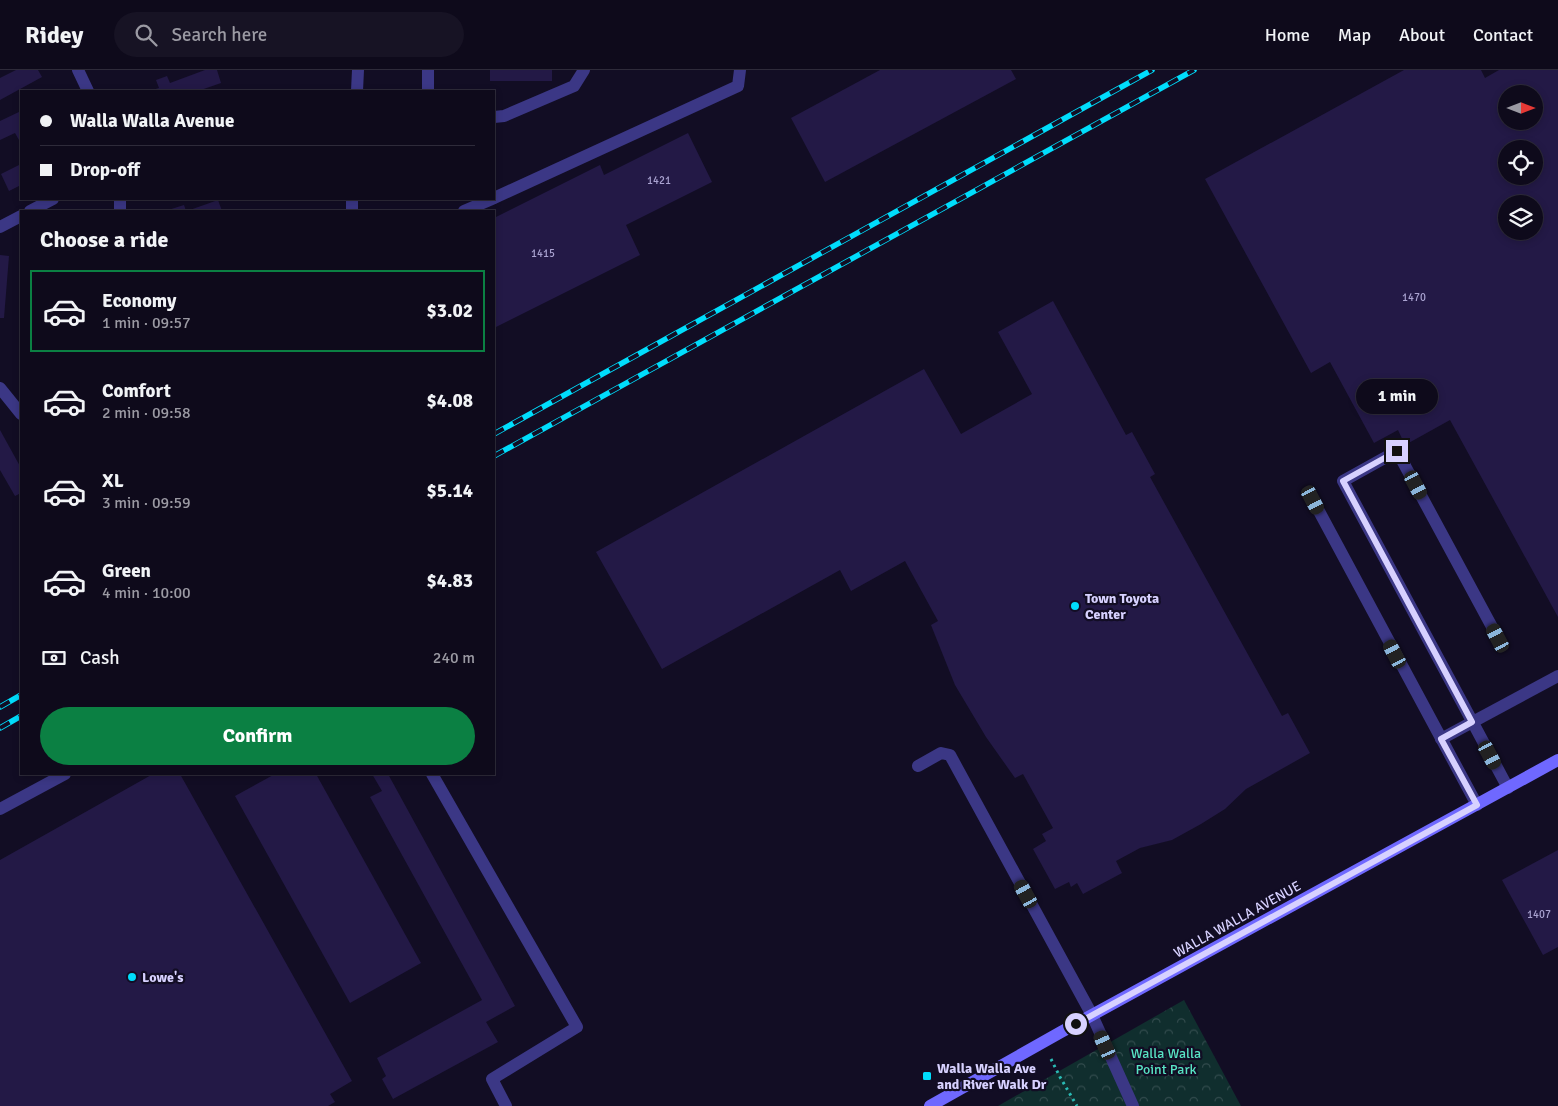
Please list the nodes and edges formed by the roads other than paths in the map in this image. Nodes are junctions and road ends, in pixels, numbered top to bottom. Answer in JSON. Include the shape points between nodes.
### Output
{"nodes":[{"id":1,"x":78,"y":70,"type":"edge"},
{"id":2,"x":358,"y":70,"type":"edge"},
{"id":3,"x":428,"y":70,"type":"edge"},
{"id":4,"x":584,"y":70,"type":"edge"},
{"id":5,"x":740,"y":70,"type":"edge"},
{"id":6,"x":88,"y":90,"type":"edge"},
{"id":7,"x":357,"y":90,"type":"edge"},
{"id":8,"x":428,"y":90,"type":"edge"},
{"id":9,"x":495,"y":117,"type":"edge"},
{"id":10,"x":495,"y":197,"type":"edge"},
{"id":11,"x":51,"y":200,"type":"edge"},
{"id":12,"x":489,"y":200,"type":"edge"},
{"id":13,"x":32,"y":210,"type":"edge"},
{"id":14,"x":466,"y":210,"type":"edge"},
{"id":15,"x":20,"y":217,"type":"edge"},
{"id":16,"x":0,"y":227,"type":"edge"},
{"id":17,"x":0,"y":388,"type":"edge"},
{"id":18,"x":20,"y":413,"type":"edge"},
{"id":19,"x":1313,"y":500,"type":"dead end"},
{"id":20,"x":1498,"y":638,"type":"dead end"},
{"id":21,"x":1558,"y":676,"type":"edge"},
{"id":22,"x":1472,"y":722,"type":"junction"},
{"id":23,"x":1441,"y":739,"type":"junction"},
{"id":24,"x":1558,"y":760,"type":"edge"},
{"id":25,"x":918,"y":766,"type":"dead end"},
{"id":26,"x":63,"y":775,"type":"edge"},
{"id":27,"x":433,"y":775,"type":"edge"},
{"id":28,"x":1508,"y":788,"type":"junction"},
{"id":29,"x":1477,"y":805,"type":"junction"},
{"id":30,"x":0,"y":809,"type":"edge"},
{"id":31,"x":1092,"y":1015,"type":"junction"},
{"id":32,"x":506,"y":1106,"type":"edge"},
{"id":33,"x":930,"y":1106,"type":"edge"},
{"id":34,"x":1133,"y":1106,"type":"edge"}],
"edges":[{"from":1,"to":6,"type":"street"},
{"from":2,"to":7,"type":"street"},
{"from":3,"to":8,"type":"street"},
{"from":4,"to":9,"type":"street","via":[[574,86]]},
{"from":5,"to":10,"type":"street","via":[[738,86]]},
{"from":11,"to":13,"type":"street"},
{"from":12,"to":14,"type":"street"},
{"from":15,"to":16,"type":"street"},
{"from":17,"to":18,"type":"street"},
{"from":19,"to":23,"type":"street"},
{"from":20,"to":22,"type":"street","via":[[1397,451],[1343,481]]},
{"from":21,"to":22,"type":"street"},
{"from":22,"to":23,"type":"street"},
{"from":22,"to":28,"type":"street"},
{"from":23,"to":29,"type":"street"},
{"from":24,"to":28,"type":"street","name":"WALLA WALLA AVENUE"},
{"from":25,"to":31,"type":"street","via":[[941,753],[950,755]]},
{"from":26,"to":30,"type":"street"},
{"from":27,"to":32,"type":"street","via":[[577,1027],[492,1079]]},
{"from":28,"to":29,"type":"street","name":"WALLA WALLA AVENUE"},
{"from":29,"to":31,"type":"street","name":"WALLA WALLA AVENUE"},
{"from":31,"to":33,"type":"street","name":"WALLA WALLA AVENUE"},
{"from":31,"to":34,"type":"street"}]}
